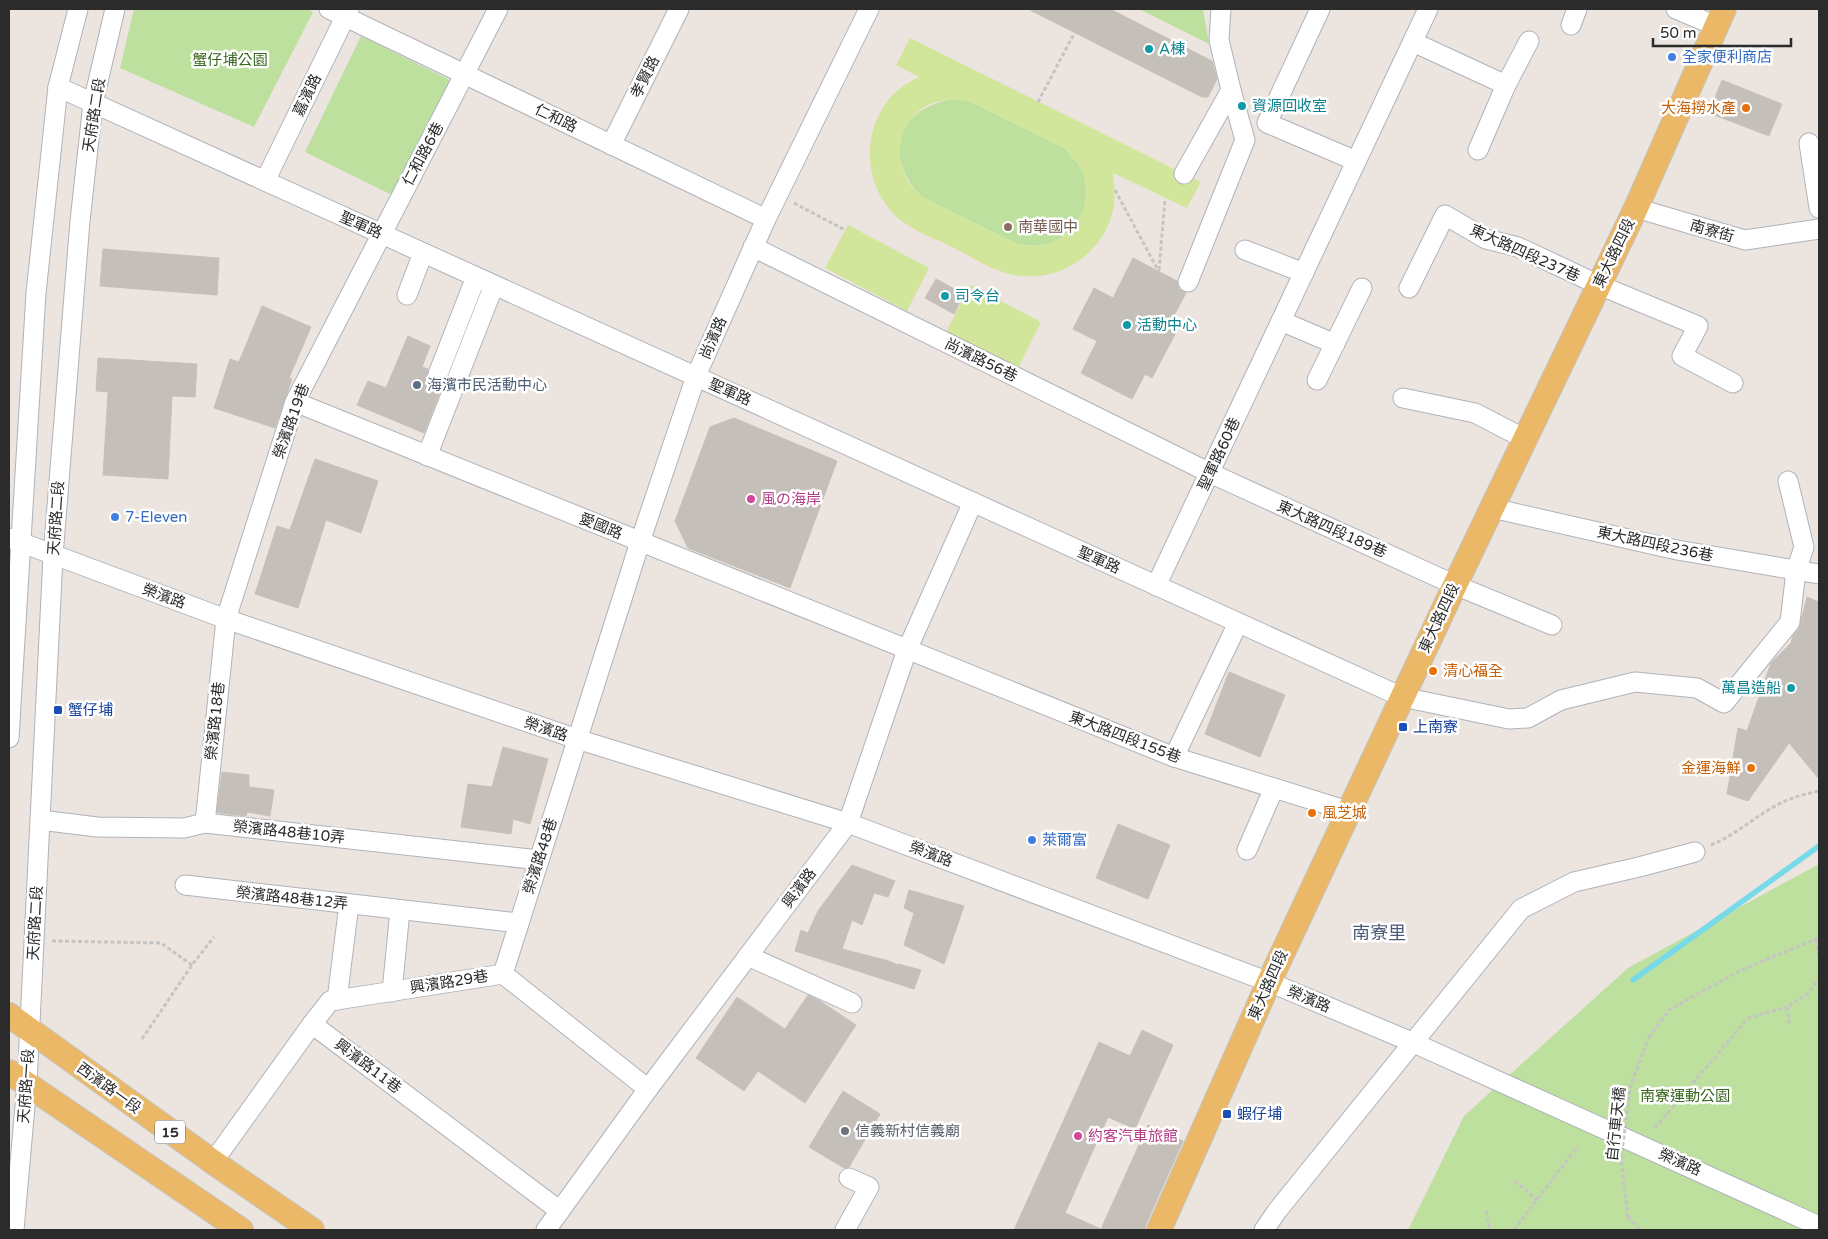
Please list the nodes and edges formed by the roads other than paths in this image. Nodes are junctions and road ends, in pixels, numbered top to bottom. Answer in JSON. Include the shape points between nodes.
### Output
{"nodes":[{"id":1,"x":78,"y":9,"type":"edge"},
{"id":2,"x":115,"y":9,"type":"edge"},
{"id":3,"x":498,"y":9,"type":"edge"},
{"id":4,"x":679,"y":9,"type":"edge"},
{"id":5,"x":870,"y":9,"type":"edge"},
{"id":6,"x":1221,"y":9,"type":"edge"},
{"id":7,"x":1320,"y":9,"type":"edge"},
{"id":8,"x":1428,"y":9,"type":"edge"},
{"id":9,"x":1676,"y":9,"type":"edge"},
{"id":10,"x":341,"y":11,"type":"edge"},
{"id":11,"x":1720,"y":17,"type":"edge"},
{"id":12,"x":1529,"y":41,"type":"dead end"},
{"id":13,"x":1413,"y":42,"type":"junction"},
{"id":14,"x":465,"y":74,"type":"junction"},
{"id":15,"x":1506,"y":84,"type":"junction"},
{"id":16,"x":58,"y":87,"type":"junction"},
{"id":17,"x":1230,"y":90,"type":"junction"},
{"id":18,"x":93,"y":103,"type":"junction"},
{"id":19,"x":1809,"y":143,"type":"dead end"},
{"id":20,"x":611,"y":145,"type":"junction"},
{"id":21,"x":1478,"y":150,"type":"dead end"},
{"id":22,"x":1356,"y":161,"type":"junction"},
{"id":23,"x":1184,"y":174,"type":"dead end"},
{"id":24,"x":265,"y":181,"type":"junction"},
{"id":25,"x":1636,"y":208,"type":"junction"},
{"id":26,"x":1819,"y":208,"type":"edge"},
{"id":27,"x":766,"y":219,"type":"junction"},
{"id":28,"x":1819,"y":229,"type":"edge"},
{"id":29,"x":381,"y":234,"type":"junction"},
{"id":30,"x":753,"y":247,"type":"junction"},
{"id":31,"x":1245,"y":250,"type":"dead end"},
{"id":32,"x":423,"y":252,"type":"junction"},
{"id":33,"x":1304,"y":273,"type":"junction"},
{"id":34,"x":476,"y":277,"type":"junction"},
{"id":35,"x":1188,"y":282,"type":"dead end"},
{"id":36,"x":494,"y":285,"type":"junction"},
{"id":37,"x":1599,"y":285,"type":"junction"},
{"id":38,"x":1362,"y":288,"type":"dead end"},
{"id":39,"x":1409,"y":288,"type":"dead end"},
{"id":40,"x":407,"y":295,"type":"dead end"},
{"id":41,"x":1281,"y":321,"type":"junction"},
{"id":42,"x":1335,"y":344,"type":"junction"},
{"id":43,"x":438,"y":374,"type":"dead end"},
{"id":44,"x":696,"y":376,"type":"junction"},
{"id":45,"x":1317,"y":380,"type":"dead end"},
{"id":46,"x":1734,"y":383,"type":"dead end"},
{"id":47,"x":1403,"y":398,"type":"dead end"},
{"id":48,"x":294,"y":402,"type":"junction"},
{"id":49,"x":1525,"y":439,"type":"junction"},
{"id":50,"x":427,"y":456,"type":"junction"},
{"id":51,"x":1210,"y":473,"type":"junction"},
{"id":52,"x":1788,"y":481,"type":"dead end"},
{"id":53,"x":973,"y":502,"type":"junction"},
{"id":54,"x":1492,"y":508,"type":"junction"},
{"id":55,"x":14,"y":540,"type":"edge"},
{"id":56,"x":640,"y":542,"type":"junction"},
{"id":57,"x":53,"y":556,"type":"junction"},
{"id":58,"x":1796,"y":571,"type":"junction"},
{"id":59,"x":1819,"y":574,"type":"edge"},
{"id":60,"x":1455,"y":585,"type":"junction"},
{"id":61,"x":1156,"y":586,"type":"junction"},
{"id":62,"x":226,"y":619,"type":"junction"},
{"id":63,"x":12,"y":620,"type":"edge"},
{"id":64,"x":1238,"y":623,"type":"junction"},
{"id":65,"x":1552,"y":625,"type":"dead end"},
{"id":66,"x":907,"y":650,"type":"junction"},
{"id":67,"x":1402,"y":697,"type":"junction"},
{"id":68,"x":9,"y":738,"type":"edge"},
{"id":69,"x":577,"y":739,"type":"junction"},
{"id":70,"x":1174,"y":757,"type":"junction"},
{"id":71,"x":1274,"y":788,"type":"junction"},
{"id":72,"x":1348,"y":811,"type":"junction"},
{"id":73,"x":40,"y":820,"type":"junction"},
{"id":74,"x":848,"y":822,"type":"junction"},
{"id":75,"x":205,"y":823,"type":"junction"},
{"id":76,"x":1247,"y":850,"type":"dead end"},
{"id":77,"x":1695,"y":852,"type":"road end"},
{"id":78,"x":539,"y":860,"type":"junction"},
{"id":79,"x":185,"y":885,"type":"dead end"},
{"id":80,"x":349,"y":904,"type":"junction"},
{"id":81,"x":400,"y":910,"type":"junction"},
{"id":82,"x":519,"y":923,"type":"junction"},
{"id":83,"x":748,"y":956,"type":"junction"},
{"id":84,"x":503,"y":974,"type":"junction"},
{"id":85,"x":1269,"y":982,"type":"junction"},
{"id":86,"x":392,"y":992,"type":"junction"},
{"id":87,"x":337,"y":1000,"type":"junction"},
{"id":88,"x":852,"y":1003,"type":"dead end"},
{"id":89,"x":9,"y":1015,"type":"edge"},
{"id":90,"x":312,"y":1024,"type":"junction"},
{"id":91,"x":29,"y":1031,"type":"junction"},
{"id":92,"x":1414,"y":1043,"type":"junction"},
{"id":93,"x":18,"y":1078,"type":"edge"},
{"id":94,"x":648,"y":1088,"type":"junction"},
{"id":95,"x":213,"y":1162,"type":"junction"},
{"id":96,"x":849,"y":1178,"type":"dead end"},
{"id":97,"x":560,"y":1211,"type":"junction"},
{"id":98,"x":1819,"y":1226,"type":"edge"},
{"id":99,"x":14,"y":1230,"type":"edge"},
{"id":100,"x":241,"y":1230,"type":"edge"},
{"id":101,"x":312,"y":1230,"type":"edge"},
{"id":102,"x":546,"y":1230,"type":"edge"},
{"id":103,"x":845,"y":1230,"type":"edge"},
{"id":104,"x":1159,"y":1230,"type":"edge"},
{"id":105,"x":1264,"y":1230,"type":"edge"}],
"edges":[{"from":1,"to":16,"type":"street"},
{"from":2,"to":18,"type":"street","name":"天府路二段"},
{"from":3,"to":14,"type":"street","name":"仁和路6巷"},
{"from":4,"to":20,"type":"street","name":"孝賢路"},
{"from":5,"to":27,"type":"street","name":"尚濱路"},
{"from":6,"to":17,"type":"street","via":[[1219,40]]},
{"from":7,"to":22,"type":"street","via":[[1267,123]]},
{"from":8,"to":13,"type":"street","name":"聖軍路60巷"},
{"from":9,"to":11,"type":"street"},
{"from":10,"to":14,"type":"street","name":"仁和路"},
{"from":10,"to":24,"type":"street","name":"嘉濱路"},
{"from":11,"to":25,"type":"main road","name":"東大路四段"},
{"from":12,"to":15,"type":"street"},
{"from":13,"to":15,"type":"street"},
{"from":13,"to":22,"type":"street","name":"聖軍路60巷"},
{"from":14,"to":20,"type":"street","name":"仁和路"},
{"from":14,"to":29,"type":"street","name":"仁和路6巷"},
{"from":15,"to":21,"type":"street"},
{"from":16,"to":18,"type":"street","name":"聖軍路"},
{"from":16,"to":55,"type":"street"},
{"from":17,"to":23,"type":"street"},
{"from":17,"to":35,"type":"street","via":[[1245,140]]},
{"from":18,"to":24,"type":"street","name":"聖軍路"},
{"from":18,"to":57,"type":"street","name":"天府路二段","via":[[80,221]]},
{"from":19,"to":26,"type":"street"},
{"from":20,"to":27,"type":"street","name":"仁和路"},
{"from":22,"to":33,"type":"street","name":"聖軍路60巷"},
{"from":24,"to":29,"type":"street","name":"聖軍路"},
{"from":25,"to":28,"type":"street","name":"南寮街","via":[[1745,240]]},
{"from":25,"to":37,"type":"main road","name":"東大路四段"},
{"from":27,"to":30,"type":"street","name":"尚濱路"},
{"from":29,"to":32,"type":"street","name":"聖軍路"},
{"from":29,"to":48,"type":"street","name":"榮濱路19巷"},
{"from":30,"to":44,"type":"street","name":"尚濱路"},
{"from":30,"to":51,"type":"street","name":"尚濱路56巷"},
{"from":31,"to":33,"type":"street"},
{"from":32,"to":34,"type":"street","name":"聖軍路"},
{"from":32,"to":40,"type":"street"},
{"from":33,"to":41,"type":"street","name":"聖軍路60巷"},
{"from":34,"to":36,"type":"street","name":"聖軍路"},
{"from":34,"to":43,"type":"street"},
{"from":36,"to":44,"type":"street","name":"聖軍路"},
{"from":36,"to":50,"type":"street"},
{"from":37,"to":39,"type":"street","name":"東大路四段237巷","via":[[1518,247],[1486,239],[1445,215]]},
{"from":37,"to":46,"type":"street","name":"東大路四段237巷","via":[[1698,326],[1682,356]]},
{"from":37,"to":49,"type":"main road","name":"東大路四段"},
{"from":38,"to":42,"type":"street"},
{"from":41,"to":42,"type":"street"},
{"from":41,"to":51,"type":"street","name":"聖軍路60巷"},
{"from":42,"to":45,"type":"street"},
{"from":44,"to":53,"type":"street","name":"聖軍路"},
{"from":44,"to":56,"type":"street","name":"尚濱路"},
{"from":47,"to":49,"type":"street","via":[[1475,413]]},
{"from":48,"to":50,"type":"street","name":"愛國路"},
{"from":48,"to":62,"type":"street","name":"榮濱路19巷"},
{"from":49,"to":54,"type":"main road","name":"東大路四段"},
{"from":50,"to":56,"type":"street","name":"愛國路"},
{"from":51,"to":60,"type":"street","name":"東大路四段189巷"},
{"from":51,"to":61,"type":"street","name":"聖軍路60巷"},
{"from":52,"to":58,"type":"street","via":[[1804,547]]},
{"from":53,"to":61,"type":"street","name":"聖軍路"},
{"from":53,"to":66,"type":"street","name":"興濱路"},
{"from":54,"to":58,"type":"street","name":"東大路四段236巷","via":[[1677,550]]},
{"from":54,"to":60,"type":"main road","name":"東大路四段"},
{"from":55,"to":57,"type":"street","name":"榮濱路"},
{"from":55,"to":63,"type":"street"},
{"from":56,"to":66,"type":"street","name":"愛國路"},
{"from":56,"to":69,"type":"street","name":"尚濱路"},
{"from":57,"to":62,"type":"street","name":"榮濱路"},
{"from":57,"to":73,"type":"street","name":"天府路二段"},
{"from":58,"to":59,"type":"street","name":"東大路四段236巷"},
{"from":58,"to":67,"type":"street","name":"聖軍路","via":[[1790,622],[1724,703],[1697,688],[1636,682],[1561,700],[1528,718],[1509,719]]},
{"from":60,"to":65,"type":"street","name":"東大路四段189巷"},
{"from":60,"to":67,"type":"main road","name":"東大路四段"},
{"from":61,"to":64,"type":"street","name":"聖軍路"},
{"from":62,"to":69,"type":"street","name":"榮濱路"},
{"from":62,"to":75,"type":"street","name":"榮濱路18巷"},
{"from":63,"to":68,"type":"street"},
{"from":64,"to":67,"type":"street","name":"聖軍路"},
{"from":64,"to":70,"type":"street"},
{"from":66,"to":70,"type":"street","name":"東大路四段155巷"},
{"from":66,"to":74,"type":"street","name":"興濱路"},
{"from":67,"to":72,"type":"main road","name":"東大路四段"},
{"from":69,"to":74,"type":"street","name":"榮濱路"},
{"from":69,"to":78,"type":"street","name":"榮濱路48巷"},
{"from":70,"to":71,"type":"street","name":"東大路四段155巷"},
{"from":71,"to":72,"type":"street","name":"東大路四段155巷"},
{"from":71,"to":76,"type":"street"},
{"from":72,"to":85,"type":"main road","name":"東大路四段"},
{"from":73,"to":75,"type":"street","name":"榮濱路48巷10弄","via":[[96,826],[184,828]]},
{"from":73,"to":91,"type":"street","name":"天府路二段"},
{"from":74,"to":83,"type":"street","name":"興濱路"},
{"from":74,"to":85,"type":"street","name":"榮濱路"},
{"from":75,"to":78,"type":"street","name":"榮濱路48巷10弄"},
{"from":77,"to":92,"type":"street","via":[[1574,882],[1522,909]]},
{"from":78,"to":82,"type":"street","name":"榮濱路48巷"},
{"from":79,"to":80,"type":"street","name":"榮濱路48巷12弄"},
{"from":80,"to":81,"type":"street","name":"榮濱路48巷12弄"},
{"from":80,"to":87,"type":"street"},
{"from":81,"to":82,"type":"street","name":"榮濱路48巷12弄"},
{"from":81,"to":86,"type":"street"},
{"from":82,"to":84,"type":"street","name":"榮濱路48巷"},
{"from":83,"to":88,"type":"street"},
{"from":83,"to":94,"type":"street","name":"興濱路"},
{"from":84,"to":86,"type":"street","name":"興濱路29巷"},
{"from":84,"to":94,"type":"street","name":"興濱路29巷"},
{"from":85,"to":92,"type":"street","name":"榮濱路"},
{"from":85,"to":104,"type":"main road","name":"東大路四段"},
{"from":86,"to":87,"type":"street","name":"興濱路29巷"},
{"from":87,"to":90,"type":"street","via":[[330,1002]]},
{"from":89,"to":91,"type":"main road","number":"15"},
{"from":90,"to":95,"type":"street"},
{"from":90,"to":97,"type":"street","name":"興濱路11巷"},
{"from":91,"to":93,"type":"street","name":"天府路一段"},
{"from":91,"to":95,"type":"main road","name":"西濱路一段","number":"15"},
{"from":92,"to":98,"type":"street","name":"榮濱路"},
{"from":92,"to":105,"type":"street"},
{"from":93,"to":99,"type":"street","name":"天府路一段"},
{"from":93,"to":100,"type":"main road"},
{"from":94,"to":97,"type":"street","name":"興濱路"},
{"from":95,"to":101,"type":"main road","name":"西濱路一段","number":"15"},
{"from":96,"to":103,"type":"street","via":[[869,1187]]},
{"from":97,"to":102,"type":"street","name":"興濱路"}]}
